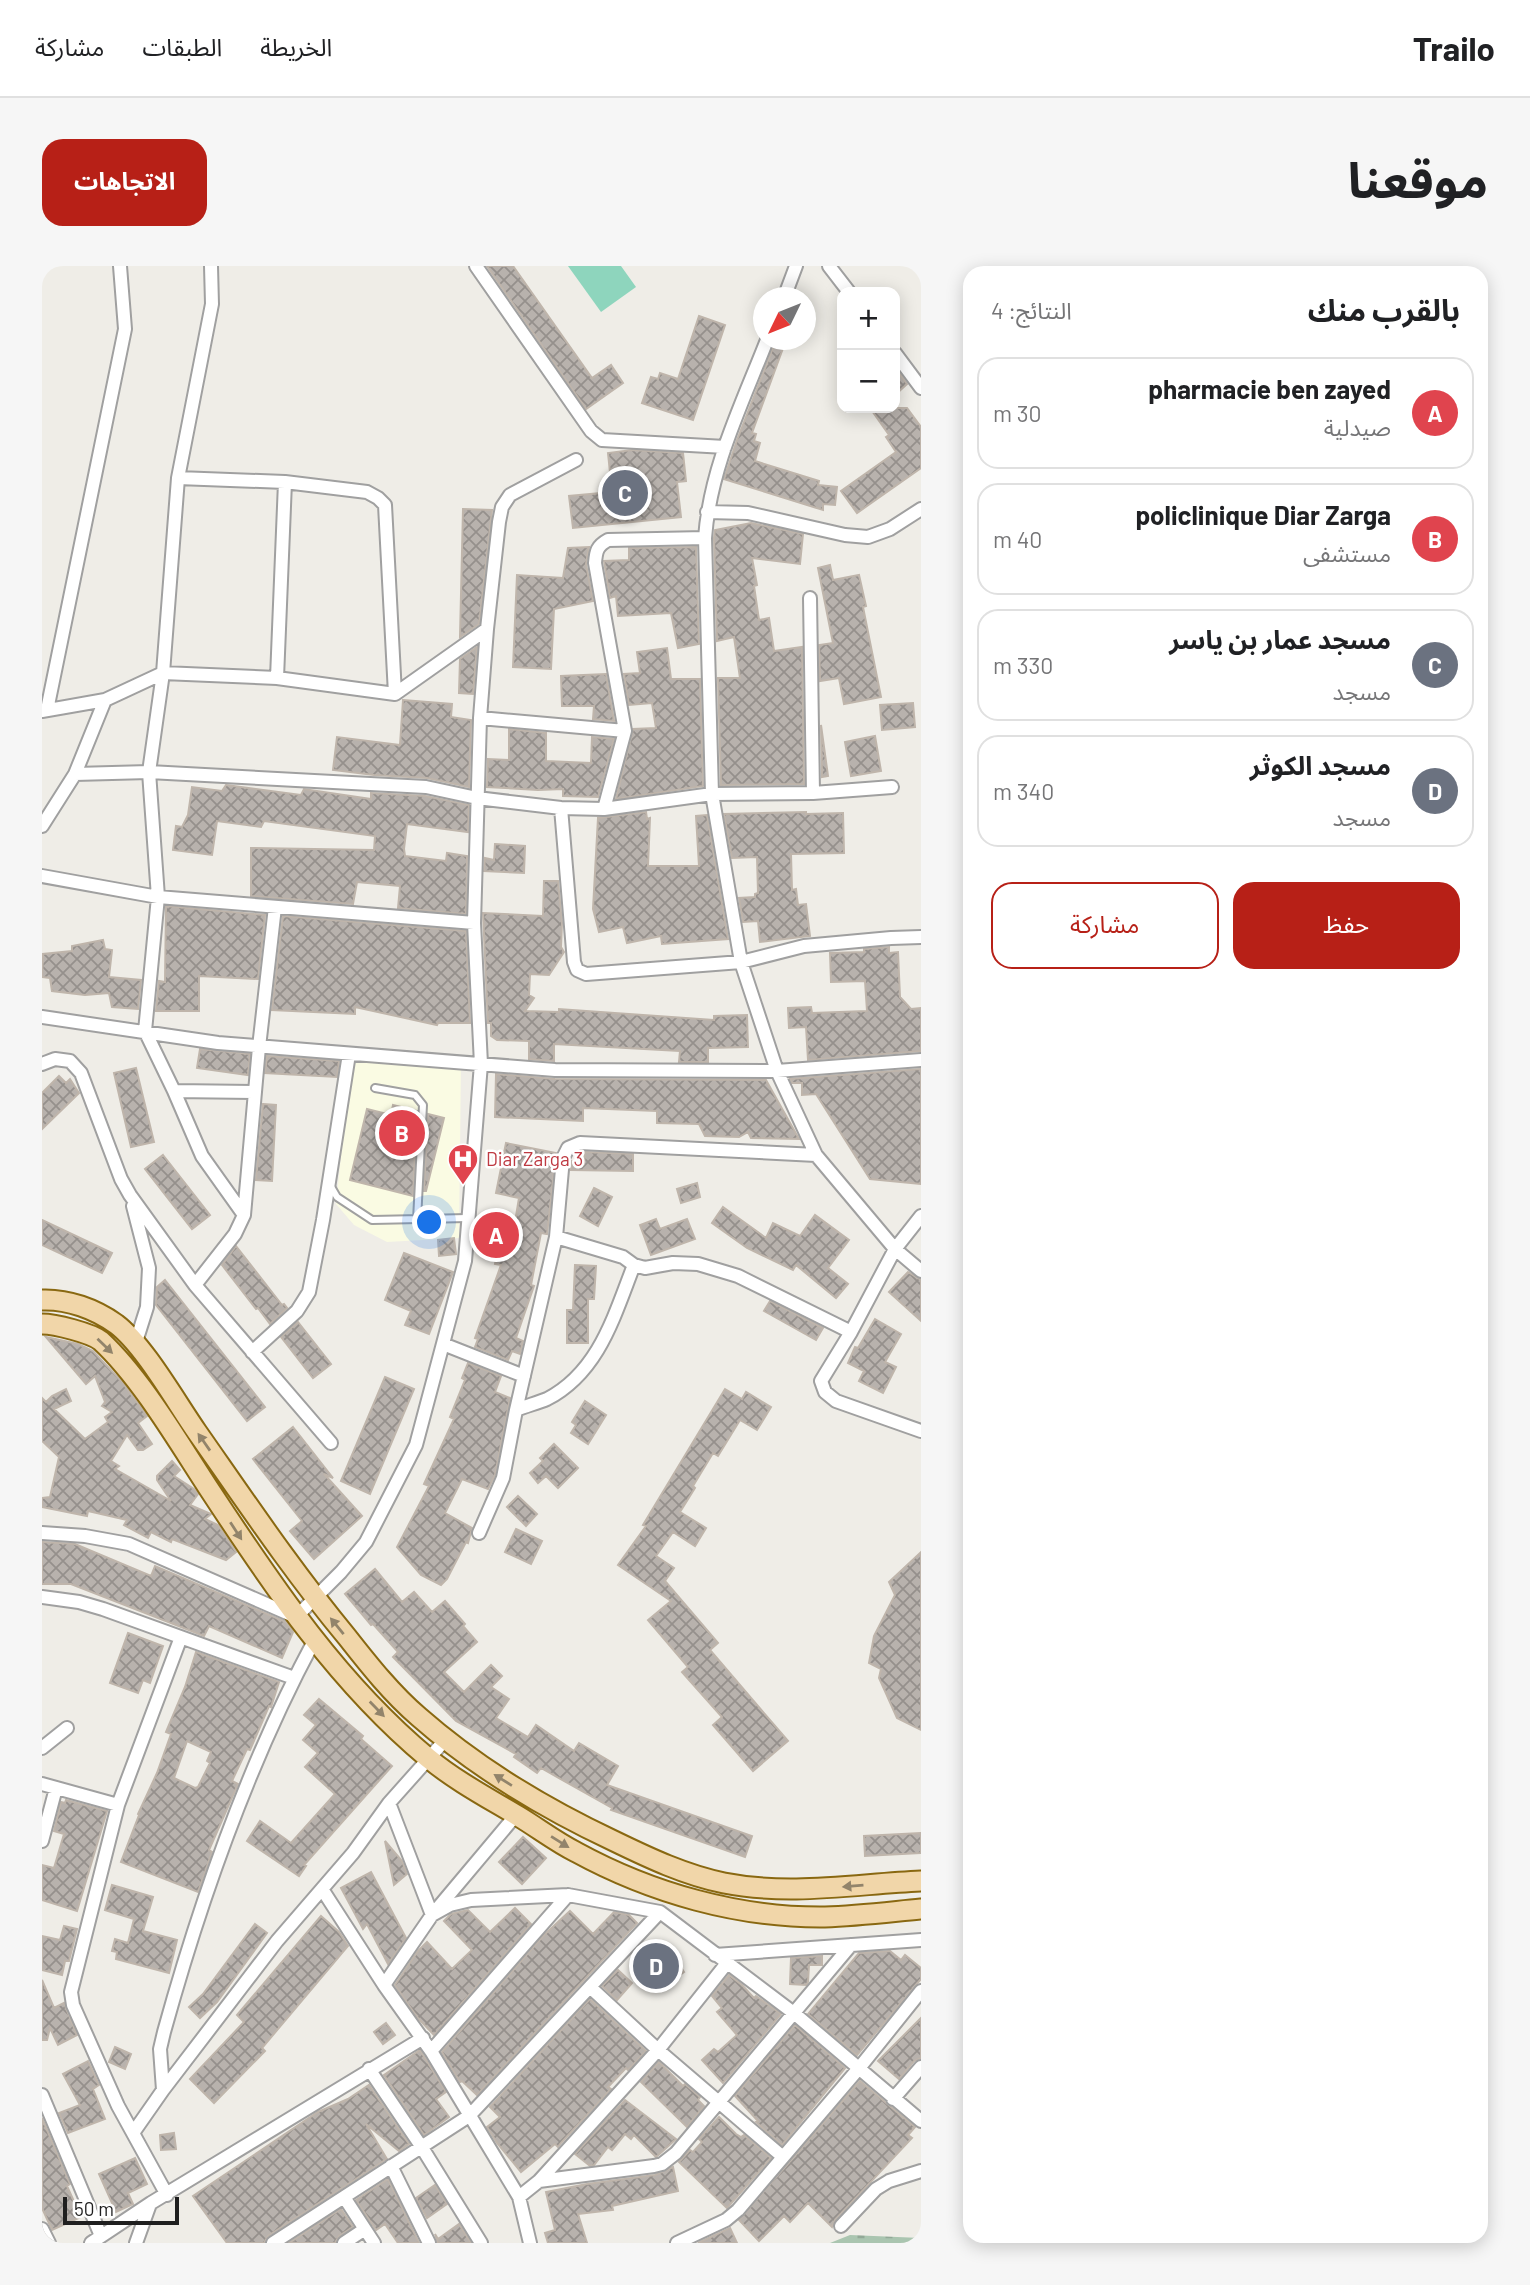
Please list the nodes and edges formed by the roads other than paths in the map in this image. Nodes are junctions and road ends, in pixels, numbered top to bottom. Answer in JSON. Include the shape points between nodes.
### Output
{"nodes":[{"id":1,"x":120,"y":266,"type":"edge"},
{"id":2,"x":211,"y":266,"type":"edge"},
{"id":3,"x":476,"y":266,"type":"edge"},
{"id":4,"x":796,"y":266,"type":"edge"},
{"id":5,"x":829,"y":266,"type":"edge"},
{"id":6,"x":788,"y":287,"type":"edge"},
{"id":7,"x":845,"y":287,"type":"edge"},
{"id":8,"x":763,"y":350,"type":"edge"},
{"id":9,"x":900,"y":360,"type":"edge"},
{"id":10,"x":921,"y":388,"type":"edge"},
{"id":11,"x":725,"y":447,"type":"junction"},
{"id":12,"x":576,"y":460,"type":"dead end"},
{"id":13,"x":178,"y":478,"type":"junction"},
{"id":14,"x":285,"y":482,"type":"junction"},
{"id":15,"x":921,"y":509,"type":"edge"},
{"id":16,"x":707,"y":512,"type":"junction"},
{"id":17,"x":705,"y":538,"type":"junction"},
{"id":18,"x":810,"y":598,"type":"dead end"},
{"id":19,"x":487,"y":629,"type":"junction"},
{"id":20,"x":163,"y":673,"type":"junction"},
{"id":21,"x":277,"y":678,"type":"junction"},
{"id":22,"x":394,"y":694,"type":"junction"},
{"id":23,"x":105,"y":700,"type":"junction"},
{"id":24,"x":45,"y":711,"type":"edge"},
{"id":25,"x":480,"y":718,"type":"junction"},
{"id":26,"x":625,"y":731,"type":"junction"},
{"id":27,"x":149,"y":772,"type":"junction"},
{"id":28,"x":75,"y":774,"type":"junction"},
{"id":29,"x":892,"y":787,"type":"dead end"},
{"id":30,"x":813,"y":793,"type":"junction"},
{"id":31,"x":712,"y":794,"type":"junction"},
{"id":32,"x":477,"y":798,"type":"junction"},
{"id":33,"x":561,"y":808,"type":"junction"},
{"id":34,"x":604,"y":809,"type":"junction"},
{"id":35,"x":42,"y":826,"type":"edge"},
{"id":36,"x":42,"y":876,"type":"edge"},
{"id":37,"x":158,"y":897,"type":"junction"},
{"id":38,"x":275,"y":907,"type":"junction"},
{"id":39,"x":474,"y":923,"type":"junction"},
{"id":40,"x":921,"y":937,"type":"edge"},
{"id":41,"x":741,"y":962,"type":"junction"},
{"id":42,"x":44,"y":1020,"type":"edge"},
{"id":43,"x":145,"y":1031,"type":"junction"},
{"id":44,"x":258,"y":1047,"type":"junction"},
{"id":45,"x":349,"y":1054,"type":"junction"},
{"id":46,"x":921,"y":1060,"type":"edge"},
{"id":47,"x":42,"y":1064,"type":"edge"},
{"id":48,"x":481,"y":1064,"type":"junction"},
{"id":49,"x":777,"y":1072,"type":"junction"},
{"id":50,"x":375,"y":1088,"type":"dead end"},
{"id":51,"x":174,"y":1091,"type":"junction"},
{"id":52,"x":254,"y":1092,"type":"junction"},
{"id":53,"x":816,"y":1155,"type":"junction"},
{"id":54,"x":328,"y":1182,"type":"junction"},
{"id":55,"x":130,"y":1195,"type":"junction"},
{"id":56,"x":244,"y":1215,"type":"junction"},
{"id":57,"x":921,"y":1216,"type":"edge"},
{"id":58,"x":468,"y":1218,"type":"junction"},
{"id":59,"x":417,"y":1220,"type":"junction"},
{"id":60,"x":556,"y":1237,"type":"junction"},
{"id":61,"x":895,"y":1249,"type":"junction"},
{"id":62,"x":634,"y":1265,"type":"junction"},
{"id":63,"x":921,"y":1271,"type":"edge"},
{"id":64,"x":195,"y":1285,"type":"junction"},
{"id":65,"x":42,"y":1300,"type":"edge"},
{"id":66,"x":42,"y":1324,"type":"edge"},
{"id":67,"x":851,"y":1332,"type":"junction"},
{"id":68,"x":443,"y":1344,"type":"junction"},
{"id":69,"x":135,"y":1345,"type":"junction"},
{"id":70,"x":252,"y":1352,"type":"junction"},
{"id":71,"x":524,"y":1376,"type":"junction"},
{"id":72,"x":516,"y":1410,"type":"junction"},
{"id":73,"x":921,"y":1431,"type":"edge"},
{"id":74,"x":331,"y":1443,"type":"dead end"},
{"id":75,"x":42,"y":1533,"type":"edge"},
{"id":76,"x":480,"y":1533,"type":"dead end"},
{"id":77,"x":42,"y":1597,"type":"edge"},
{"id":78,"x":315,"y":1598,"type":"junction"},
{"id":79,"x":296,"y":1617,"type":"junction"},
{"id":80,"x":181,"y":1637,"type":"junction"},
{"id":81,"x":314,"y":1641,"type":"junction"},
{"id":82,"x":294,"y":1678,"type":"junction"},
{"id":83,"x":67,"y":1728,"type":"dead end"},
{"id":84,"x":446,"y":1739,"type":"junction"},
{"id":85,"x":42,"y":1748,"type":"edge"},
{"id":86,"x":429,"y":1758,"type":"junction"},
{"id":87,"x":42,"y":1784,"type":"edge"},
{"id":88,"x":56,"y":1788,"type":"junction"},
{"id":89,"x":389,"y":1803,"type":"junction"},
{"id":90,"x":118,"y":1805,"type":"junction"},
{"id":91,"x":516,"y":1815,"type":"junction"},
{"id":92,"x":42,"y":1841,"type":"edge"},
{"id":93,"x":921,"y":1881,"type":"edge"},
{"id":94,"x":322,"y":1889,"type":"junction"},
{"id":95,"x":568,"y":1895,"type":"junction"},
{"id":96,"x":921,"y":1909,"type":"edge"},
{"id":97,"x":660,"y":1912,"type":"junction"},
{"id":98,"x":432,"y":1915,"type":"junction"},
{"id":99,"x":921,"y":1940,"type":"edge"},
{"id":100,"x":851,"y":1945,"type":"junction"},
{"id":101,"x":714,"y":1955,"type":"junction"},
{"id":102,"x":727,"y":1963,"type":"junction"},
{"id":103,"x":384,"y":1985,"type":"junction"},
{"id":104,"x":590,"y":1987,"type":"junction"},
{"id":105,"x":921,"y":1991,"type":"edge"},
{"id":106,"x":795,"y":2014,"type":"junction"},
{"id":107,"x":423,"y":2038,"type":"junction"},
{"id":108,"x":658,"y":2050,"type":"junction"},
{"id":109,"x":431,"y":2051,"type":"junction"},
{"id":110,"x":860,"y":2067,"type":"junction"},
{"id":111,"x":921,"y":2067,"type":"edge"},
{"id":112,"x":369,"y":2069,"type":"junction"},
{"id":113,"x":163,"y":2090,"type":"junction"},
{"id":114,"x":42,"y":2095,"type":"edge"},
{"id":115,"x":894,"y":2099,"type":"junction"},
{"id":116,"x":719,"y":2104,"type":"junction"},
{"id":117,"x":470,"y":2116,"type":"junction"},
{"id":118,"x":921,"y":2121,"type":"edge"},
{"id":119,"x":134,"y":2133,"type":"junction"},
{"id":120,"x":421,"y":2147,"type":"junction"},
{"id":121,"x":783,"y":2157,"type":"junction"},
{"id":122,"x":391,"y":2166,"type":"junction"},
{"id":123,"x":921,"y":2171,"type":"edge"},
{"id":124,"x":539,"y":2181,"type":"junction"},
{"id":125,"x":167,"y":2195,"type":"junction"},
{"id":126,"x":344,"y":2197,"type":"junction"},
{"id":127,"x":519,"y":2197,"type":"junction"},
{"id":128,"x":150,"y":2203,"type":"junction"},
{"id":129,"x":841,"y":2225,"type":"dead end"},
{"id":130,"x":42,"y":2229,"type":"edge"},
{"id":131,"x":365,"y":2229,"type":"junction"},
{"id":132,"x":96,"y":2240,"type":"edge"},
{"id":133,"x":49,"y":2243,"type":"edge"},
{"id":134,"x":136,"y":2243,"type":"edge"},
{"id":135,"x":273,"y":2243,"type":"edge"},
{"id":136,"x":344,"y":2243,"type":"edge"},
{"id":137,"x":374,"y":2243,"type":"edge"},
{"id":138,"x":429,"y":2243,"type":"edge"},
{"id":139,"x":481,"y":2243,"type":"edge"},
{"id":140,"x":530,"y":2243,"type":"edge"},
{"id":141,"x":677,"y":2243,"type":"edge"}],
"edges":[{"from":1,"to":24,"type":"street","via":[[125,330]]},
{"from":2,"to":13,"type":"street","via":[[212,303]]},
{"from":3,"to":11,"type":"street","via":[[591,431],[602,440]]},
{"from":4,"to":6,"type":"street"},
{"from":5,"to":7,"type":"street"},
{"from":8,"to":11,"type":"street"},
{"from":9,"to":10,"type":"street"},
{"from":11,"to":16,"type":"street"},
{"from":12,"to":19,"type":"street","via":[[510,495],[502,507]]},
{"from":13,"to":14,"type":"street"},
{"from":13,"to":20,"type":"street"},
{"from":14,"to":21,"type":"street"},
{"from":14,"to":22,"type":"street","via":[[367,492],[385,505]]},
{"from":15,"to":16,"type":"street","via":[[890,530],[868,537],[748,513]]},
{"from":16,"to":17,"type":"street"},
{"from":17,"to":26,"type":"street","via":[[608,540],[596,552]]},
{"from":17,"to":31,"type":"street"},
{"from":18,"to":30,"type":"street"},
{"from":19,"to":22,"type":"street"},
{"from":19,"to":25,"type":"street"},
{"from":20,"to":21,"type":"street"},
{"from":20,"to":23,"type":"street"},
{"from":20,"to":27,"type":"street"},
{"from":21,"to":22,"type":"street"},
{"from":23,"to":24,"type":"street"},
{"from":23,"to":28,"type":"street"},
{"from":25,"to":26,"type":"street"},
{"from":25,"to":32,"type":"street"},
{"from":26,"to":34,"type":"street"},
{"from":27,"to":28,"type":"street"},
{"from":27,"to":32,"type":"street","via":[[426,787]]},
{"from":27,"to":37,"type":"street"},
{"from":28,"to":35,"type":"street"},
{"from":29,"to":30,"type":"street"},
{"from":30,"to":31,"type":"street"},
{"from":31,"to":34,"type":"street"},
{"from":31,"to":41,"type":"street"},
{"from":32,"to":33,"type":"street"},
{"from":32,"to":39,"type":"street"},
{"from":33,"to":34,"type":"street"},
{"from":33,"to":41,"type":"street","via":[[577,970],[586,974]]},
{"from":36,"to":37,"type":"street"},
{"from":37,"to":38,"type":"street"},
{"from":37,"to":43,"type":"street"},
{"from":38,"to":39,"type":"street"},
{"from":38,"to":44,"type":"street"},
{"from":39,"to":48,"type":"street"},
{"from":40,"to":41,"type":"street","via":[[804,946]]},
{"from":41,"to":49,"type":"street"},
{"from":42,"to":43,"type":"street"},
{"from":43,"to":44,"type":"street"},
{"from":43,"to":51,"type":"street"},
{"from":44,"to":45,"type":"street"},
{"from":44,"to":52,"type":"street"},
{"from":45,"to":48,"type":"street"},
{"from":45,"to":54,"type":"street"},
{"from":46,"to":49,"type":"street"},
{"from":47,"to":55,"type":"street","via":[[54,1059],[70,1061],[81,1073]]},
{"from":48,"to":49,"type":"street","via":[[555,1070]]},
{"from":48,"to":58,"type":"street"},
{"from":49,"to":53,"type":"street"},
{"from":50,"to":59,"type":"lane","via":[[415,1095],[423,1105]]},
{"from":51,"to":52,"type":"street"},
{"from":51,"to":56,"type":"street","via":[[202,1156]]},
{"from":52,"to":56,"type":"street"},
{"from":53,"to":60,"type":"street","via":[[580,1143],[568,1148],[563,1158]]},
{"from":53,"to":61,"type":"street"},
{"from":54,"to":59,"type":"lane","via":[[337,1197],[372,1220]]},
{"from":54,"to":70,"type":"street","via":[[309,1292],[297,1311]]},
{"from":55,"to":64,"type":"street"},
{"from":55,"to":69,"type":"street","via":[[149,1268],[147,1307]]},
{"from":56,"to":64,"type":"street","via":[[235,1234]]},
{"from":57,"to":61,"type":"street"},
{"from":58,"to":59,"type":"lane"},
{"from":58,"to":68,"type":"street","via":[[465,1261]]},
{"from":60,"to":62,"type":"street","via":[[623,1257]]},
{"from":60,"to":71,"type":"street"},
{"from":61,"to":63,"type":"street"},
{"from":61,"to":67,"type":"street"},
{"from":62,"to":67,"type":"street","via":[[698,1264],[738,1276]]},
{"from":62,"to":72,"type":"street","via":[[603,1343],[589,1364],[548,1398]]},
{"from":64,"to":70,"type":"street"},
{"from":65,"to":69,"type":"main road","via":[[88,1308],[117,1325]]},
{"from":66,"to":79,"type":"main road","one_way":true,"via":[[98,1339],[123,1365]]},
{"from":67,"to":73,"type":"street","via":[[821,1381],[825,1392],[842,1404]]},
{"from":68,"to":71,"type":"street"},
{"from":68,"to":78,"type":"street","via":[[416,1446],[366,1542]]},
{"from":78,"to":69,"type":"main road","one_way":true},
{"from":70,"to":74,"type":"street"},
{"from":71,"to":72,"type":"street"},
{"from":72,"to":76,"type":"street","via":[[503,1478]]},
{"from":75,"to":79,"type":"street","via":[[129,1544]]},
{"from":77,"to":80,"type":"street","via":[[79,1602]]},
{"from":78,"to":79,"type":"street"},
{"from":84,"to":78,"type":"main road","one_way":true,"via":[[373,1670]]},
{"from":79,"to":81,"type":"main road"},
{"from":80,"to":82,"type":"street"},
{"from":80,"to":90,"type":"street"},
{"from":81,"to":82,"type":"street"},
{"from":81,"to":86,"type":"main road","one_way":true},
{"from":82,"to":113,"type":"street","via":[[254,1766],[174,1994],[160,2049]]},
{"from":83,"to":85,"type":"street"},
{"from":84,"to":86,"type":"street"},
{"from":93,"to":84,"type":"main road","one_way":true,"via":[[830,1889],[763,1888],[662,1865],[535,1800]]},
{"from":86,"to":89,"type":"street"},
{"from":86,"to":91,"type":"main road"},
{"from":87,"to":88,"type":"street"},
{"from":88,"to":90,"type":"street"},
{"from":88,"to":92,"type":"street"},
{"from":89,"to":94,"type":"street"},
{"from":89,"to":98,"type":"street"},
{"from":90,"to":119,"type":"street","via":[[71,1992],[90,2044]]},
{"from":91,"to":96,"type":"main road","one_way":true,"via":[[576,1852],[707,1904],[826,1917]]},
{"from":91,"to":98,"type":"street"},
{"from":94,"to":103,"type":"street"},
{"from":94,"to":113,"type":"street"},
{"from":95,"to":97,"type":"street"},
{"from":95,"to":98,"type":"street","via":[[471,1900]]},
{"from":95,"to":109,"type":"street"},
{"from":97,"to":101,"type":"street"},
{"from":97,"to":104,"type":"street"},
{"from":98,"to":103,"type":"street"},
{"from":99,"to":100,"type":"street"},
{"from":100,"to":101,"type":"street"},
{"from":100,"to":106,"type":"street"},
{"from":101,"to":102,"type":"street"},
{"from":102,"to":106,"type":"street"},
{"from":102,"to":108,"type":"street"},
{"from":103,"to":107,"type":"street"},
{"from":104,"to":108,"type":"street"},
{"from":104,"to":117,"type":"street"},
{"from":105,"to":110,"type":"street"},
{"from":106,"to":110,"type":"street"},
{"from":106,"to":116,"type":"street"},
{"from":107,"to":109,"type":"street"},
{"from":107,"to":112,"type":"street"},
{"from":108,"to":116,"type":"street"},
{"from":108,"to":124,"type":"street"},
{"from":109,"to":117,"type":"street"},
{"from":110,"to":115,"type":"street"},
{"from":110,"to":121,"type":"street"},
{"from":111,"to":115,"type":"street"},
{"from":112,"to":120,"type":"street"},
{"from":112,"to":125,"type":"street"},
{"from":113,"to":119,"type":"street"},
{"from":114,"to":132,"type":"street"},
{"from":115,"to":118,"type":"street"},
{"from":116,"to":121,"type":"street"},
{"from":116,"to":124,"type":"street","via":[[662,2164]]},
{"from":117,"to":120,"type":"street"},
{"from":117,"to":127,"type":"street"},
{"from":119,"to":125,"type":"street"},
{"from":120,"to":122,"type":"street"},
{"from":120,"to":139,"type":"street"},
{"from":121,"to":141,"type":"street","via":[[726,2220]]},
{"from":122,"to":126,"type":"street"},
{"from":122,"to":138,"type":"street"},
{"from":123,"to":129,"type":"street","via":[[876,2189]]},
{"from":124,"to":127,"type":"street"},
{"from":125,"to":128,"type":"street"},
{"from":126,"to":131,"type":"street"},
{"from":126,"to":135,"type":"street"},
{"from":127,"to":140,"type":"street"},
{"from":128,"to":132,"type":"street"},
{"from":128,"to":134,"type":"street"},
{"from":130,"to":133,"type":"street"},
{"from":131,"to":136,"type":"street"},
{"from":131,"to":137,"type":"street"}]}
